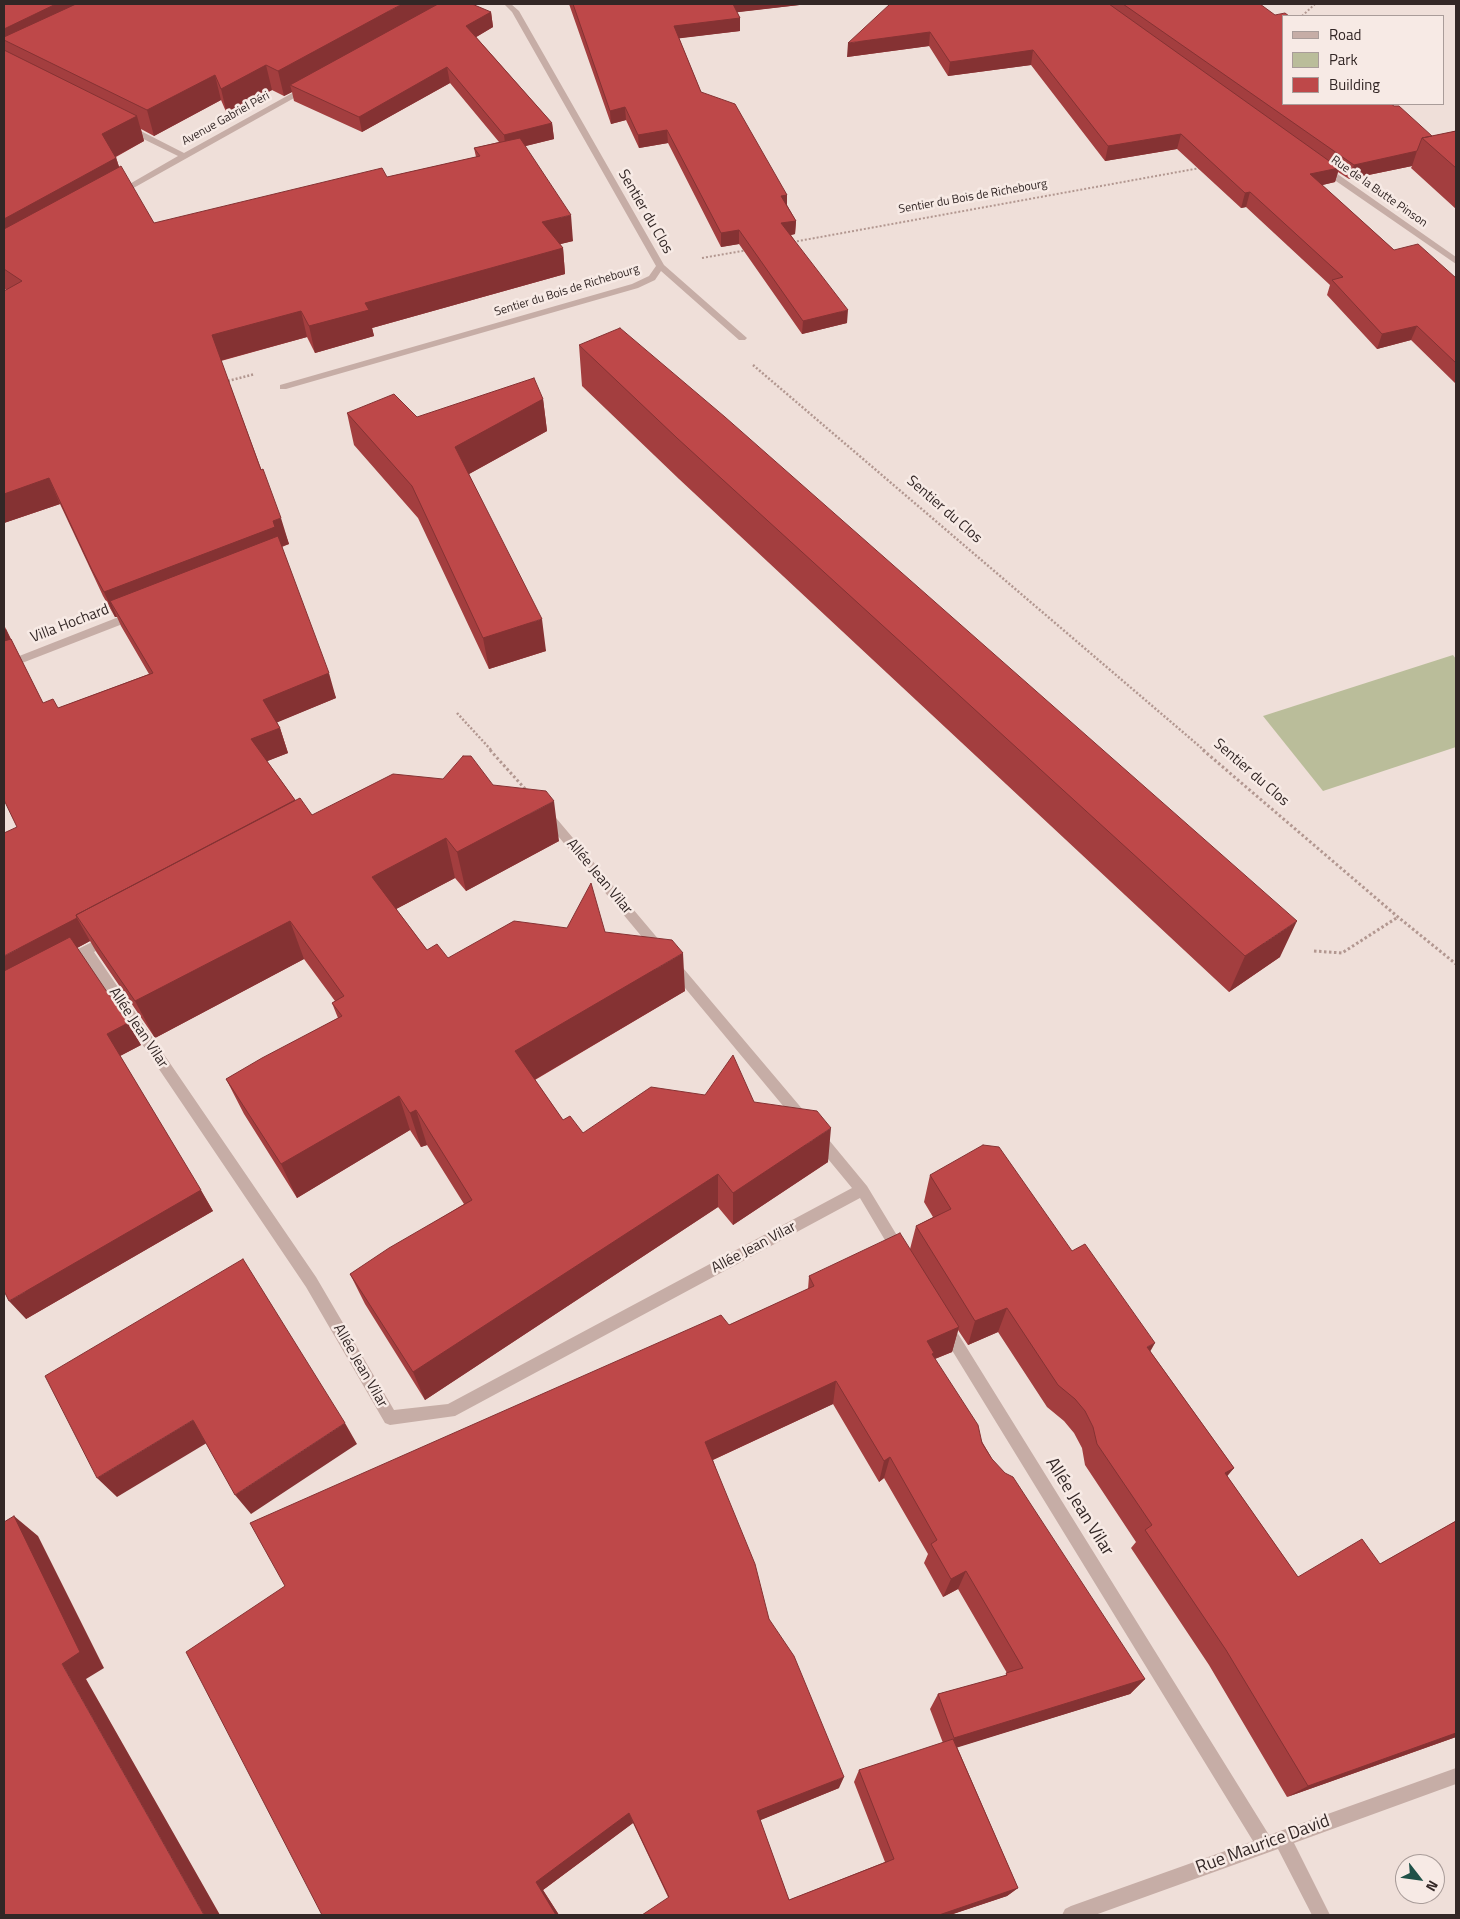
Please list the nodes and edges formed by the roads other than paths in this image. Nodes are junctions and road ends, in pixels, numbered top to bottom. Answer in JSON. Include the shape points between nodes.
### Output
{"nodes":[{"id":1,"x":507,"y":4,"type":"edge"},
{"id":2,"x":314,"y":84,"type":"edge"},
{"id":3,"x":116,"y":122,"type":"edge"},
{"id":4,"x":184,"y":156,"type":"junction"},
{"id":5,"x":1313,"y":162,"type":"edge"},
{"id":6,"x":107,"y":199,"type":"edge"},
{"id":7,"x":1456,"y":261,"type":"edge"},
{"id":8,"x":660,"y":266,"type":"junction"},
{"id":9,"x":742,"y":338,"type":"road end"},
{"id":10,"x":283,"y":387,"type":"road end"},
{"id":11,"x":141,"y":613,"type":"edge"},
{"id":12,"x":4,"y":666,"type":"edge"},
{"id":13,"x":529,"y":794,"type":"edge"},
{"id":14,"x":121,"y":932,"type":"edge"},
{"id":15,"x":86,"y":951,"type":"junction"},
{"id":16,"x":53,"y":968,"type":"edge"},
{"id":17,"x":862,"y":1190,"type":"junction"},
{"id":18,"x":905,"y":1260,"type":"edge"},
{"id":19,"x":942,"y":1320,"type":"edge"},
{"id":20,"x":1456,"y":1776,"type":"edge"},
{"id":21,"x":1282,"y":1838,"type":"junction"},
{"id":22,"x":1265,"y":1844,"type":"junction"},
{"id":23,"x":1071,"y":1915,"type":"edge"},
{"id":24,"x":1322,"y":1915,"type":"edge"}],
"edges":[{"from":1,"to":8,"type":"street","name":"Sentier du Clos","via":[[515,11]]},
{"from":2,"to":4,"type":"street","name":"Avenue Gabriel Péri"},
{"from":3,"to":4,"type":"street"},
{"from":4,"to":6,"type":"street","name":"Avenue Gabriel Péri"},
{"from":5,"to":7,"type":"street","name":"Rue de la Butte Pinson"},
{"from":8,"to":9,"type":"street","name":"Sentier du Clos"},
{"from":8,"to":10,"type":"street","name":"Sentier du Bois de Richebourg","via":[[652,278],[636,286]]},
{"from":11,"to":12,"type":"street","name":"Villa Hochard"},
{"from":13,"to":17,"type":"street","name":"Allée Jean Vilar"},
{"from":14,"to":15,"type":"street"},
{"from":15,"to":16,"type":"street"},
{"from":15,"to":17,"type":"street","name":"Allée Jean Vilar","via":[[311,1282],[390,1418],[450,1411]]},
{"from":17,"to":18,"type":"street","name":"Allée Jean Vilar"},
{"from":19,"to":22,"type":"street","name":"Allée Jean Vilar"},
{"from":20,"to":21,"type":"street","name":"Rue Maurice David"},
{"from":21,"to":22,"type":"street","name":"Rue Maurice David"},
{"from":21,"to":24,"type":"street"},
{"from":22,"to":23,"type":"street","name":"Rue Maurice David"}]}
